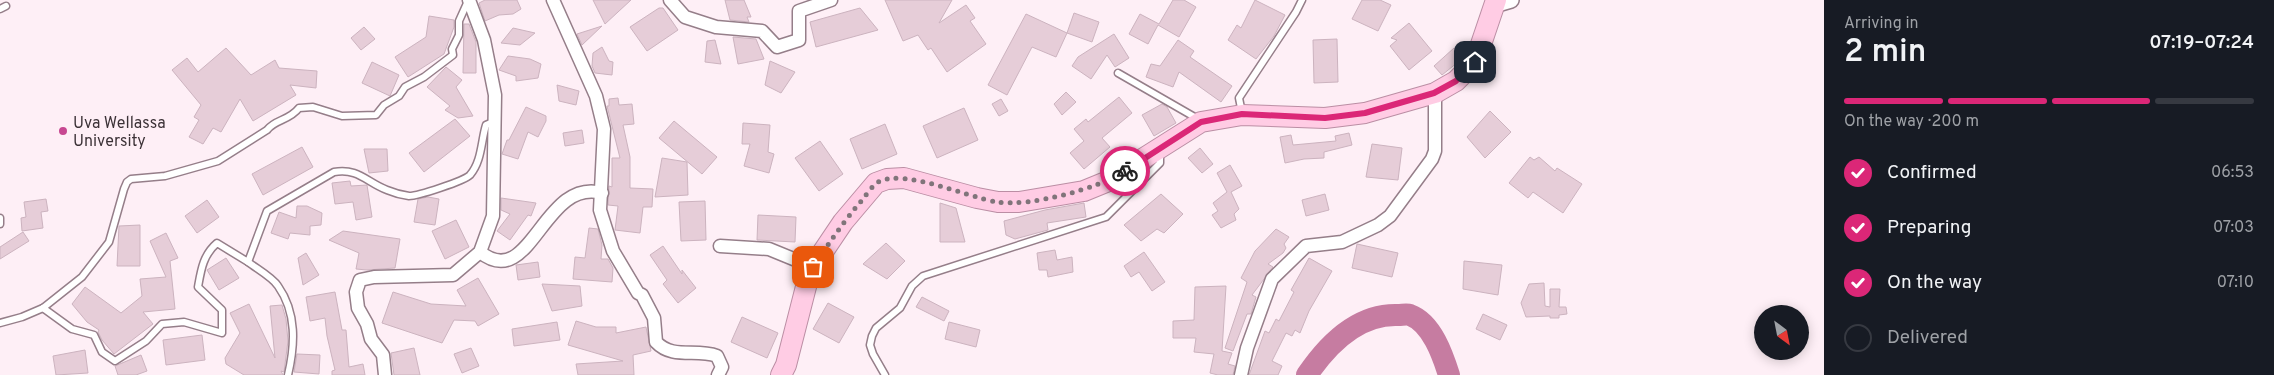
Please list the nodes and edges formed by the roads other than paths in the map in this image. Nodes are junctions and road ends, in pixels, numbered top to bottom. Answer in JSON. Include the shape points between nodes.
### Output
{"nodes":[{"id":1,"x":469,"y":0,"type":"edge"},
{"id":2,"x":553,"y":0,"type":"edge"},
{"id":3,"x":670,"y":0,"type":"edge"},
{"id":4,"x":831,"y":0,"type":"edge"},
{"id":5,"x":1302,"y":0,"type":"edge"},
{"id":6,"x":1500,"y":2,"type":"edge"},
{"id":7,"x":1118,"y":73,"type":"dead end"},
{"id":8,"x":1434,"y":93,"type":"junction"},
{"id":9,"x":1242,"y":114,"type":"junction"},
{"id":10,"x":493,"y":122,"type":"junction"},
{"id":11,"x":1201,"y":122,"type":"junction"},
{"id":12,"x":1161,"y":146,"type":"junction"},
{"id":13,"x":602,"y":193,"type":"junction"},
{"id":14,"x":0,"y":218,"type":"edge"},
{"id":15,"x":0,"y":224,"type":"edge"},
{"id":16,"x":720,"y":246,"type":"dead end"},
{"id":17,"x":480,"y":252,"type":"junction"},
{"id":18,"x":248,"y":262,"type":"junction"},
{"id":19,"x":813,"y":267,"type":"junction"},
{"id":20,"x":43,"y":308,"type":"junction"},
{"id":21,"x":0,"y":323,"type":"edge"},
{"id":22,"x":288,"y":375,"type":"edge"},
{"id":23,"x":385,"y":375,"type":"edge"},
{"id":24,"x":718,"y":375,"type":"edge"},
{"id":25,"x":781,"y":375,"type":"edge"},
{"id":26,"x":885,"y":375,"type":"edge"},
{"id":27,"x":1241,"y":375,"type":"edge"}],
"edges":[{"from":1,"to":10,"type":"street","via":[[484,40],[495,95]]},
{"from":1,"to":20,"type":"lane","via":[[459,21],[459,35],[453,54],[424,77],[405,87],[376,115],[342,116],[313,107],[298,108],[289,118],[270,126],[218,162],[127,182],[109,242],[82,277]]},
{"from":2,"to":13,"type":"street","via":[[596,96],[604,129]]},
{"from":3,"to":4,"type":"street","via":[[685,17],[716,27],[762,32],[776,47],[799,40],[799,11]]},
{"from":5,"to":9,"type":"lane","via":[[1239,98]]},
{"from":6,"to":8,"type":"highway","via":[[1475,62],[1456,81]]},
{"from":7,"to":11,"type":"lane"},
{"from":8,"to":9,"type":"highway","via":[[1365,113],[1325,118]]},
{"from":8,"to":27,"type":"street","via":[[1435,151],[1432,159],[1390,216],[1378,225],[1342,242],[1306,246],[1272,278],[1247,348]]},
{"from":9,"to":11,"type":"highway"},
{"from":10,"to":17,"type":"street","via":[[496,146],[493,216]]},
{"from":10,"to":18,"type":"lane","via":[[486,124],[478,161],[469,176],[437,189],[411,196],[386,190],[356,172],[334,172],[267,211]]},
{"from":11,"to":12,"type":"highway"},
{"from":12,"to":19,"type":"highway","via":[[1106,182],[1084,191],[1018,202],[977,198],[904,178],[887,179],[876,183],[843,222]]},
{"from":12,"to":26,"type":"lane","via":[[1160,163],[1106,217],[923,276],[912,286],[900,308],[876,328],[872,336],[873,354]]},
{"from":13,"to":17,"type":"street","via":[[584,191],[568,200],[516,257],[501,263]]},
{"from":13,"to":24,"type":"street","via":[[600,210],[613,251],[654,318],[656,342],[677,354],[710,353],[716,356],[722,367]]},
{"from":14,"to":15,"type":"lane"},
{"from":16,"to":19,"type":"street","via":[[769,249]]},
{"from":17,"to":23,"type":"street","via":[[453,275],[360,280],[356,292],[358,308],[371,339],[383,356]]},
{"from":18,"to":20,"type":"lane","via":[[217,243],[209,250],[201,268],[198,287],[222,310],[222,333],[184,322],[162,324],[146,341],[115,361],[102,352],[94,336],[72,328]]},
{"from":18,"to":22,"type":"lane","via":[[277,285],[291,312],[294,350]]},
{"from":19,"to":25,"type":"highway"},
{"from":20,"to":21,"type":"lane","via":[[22,318]]}]}
